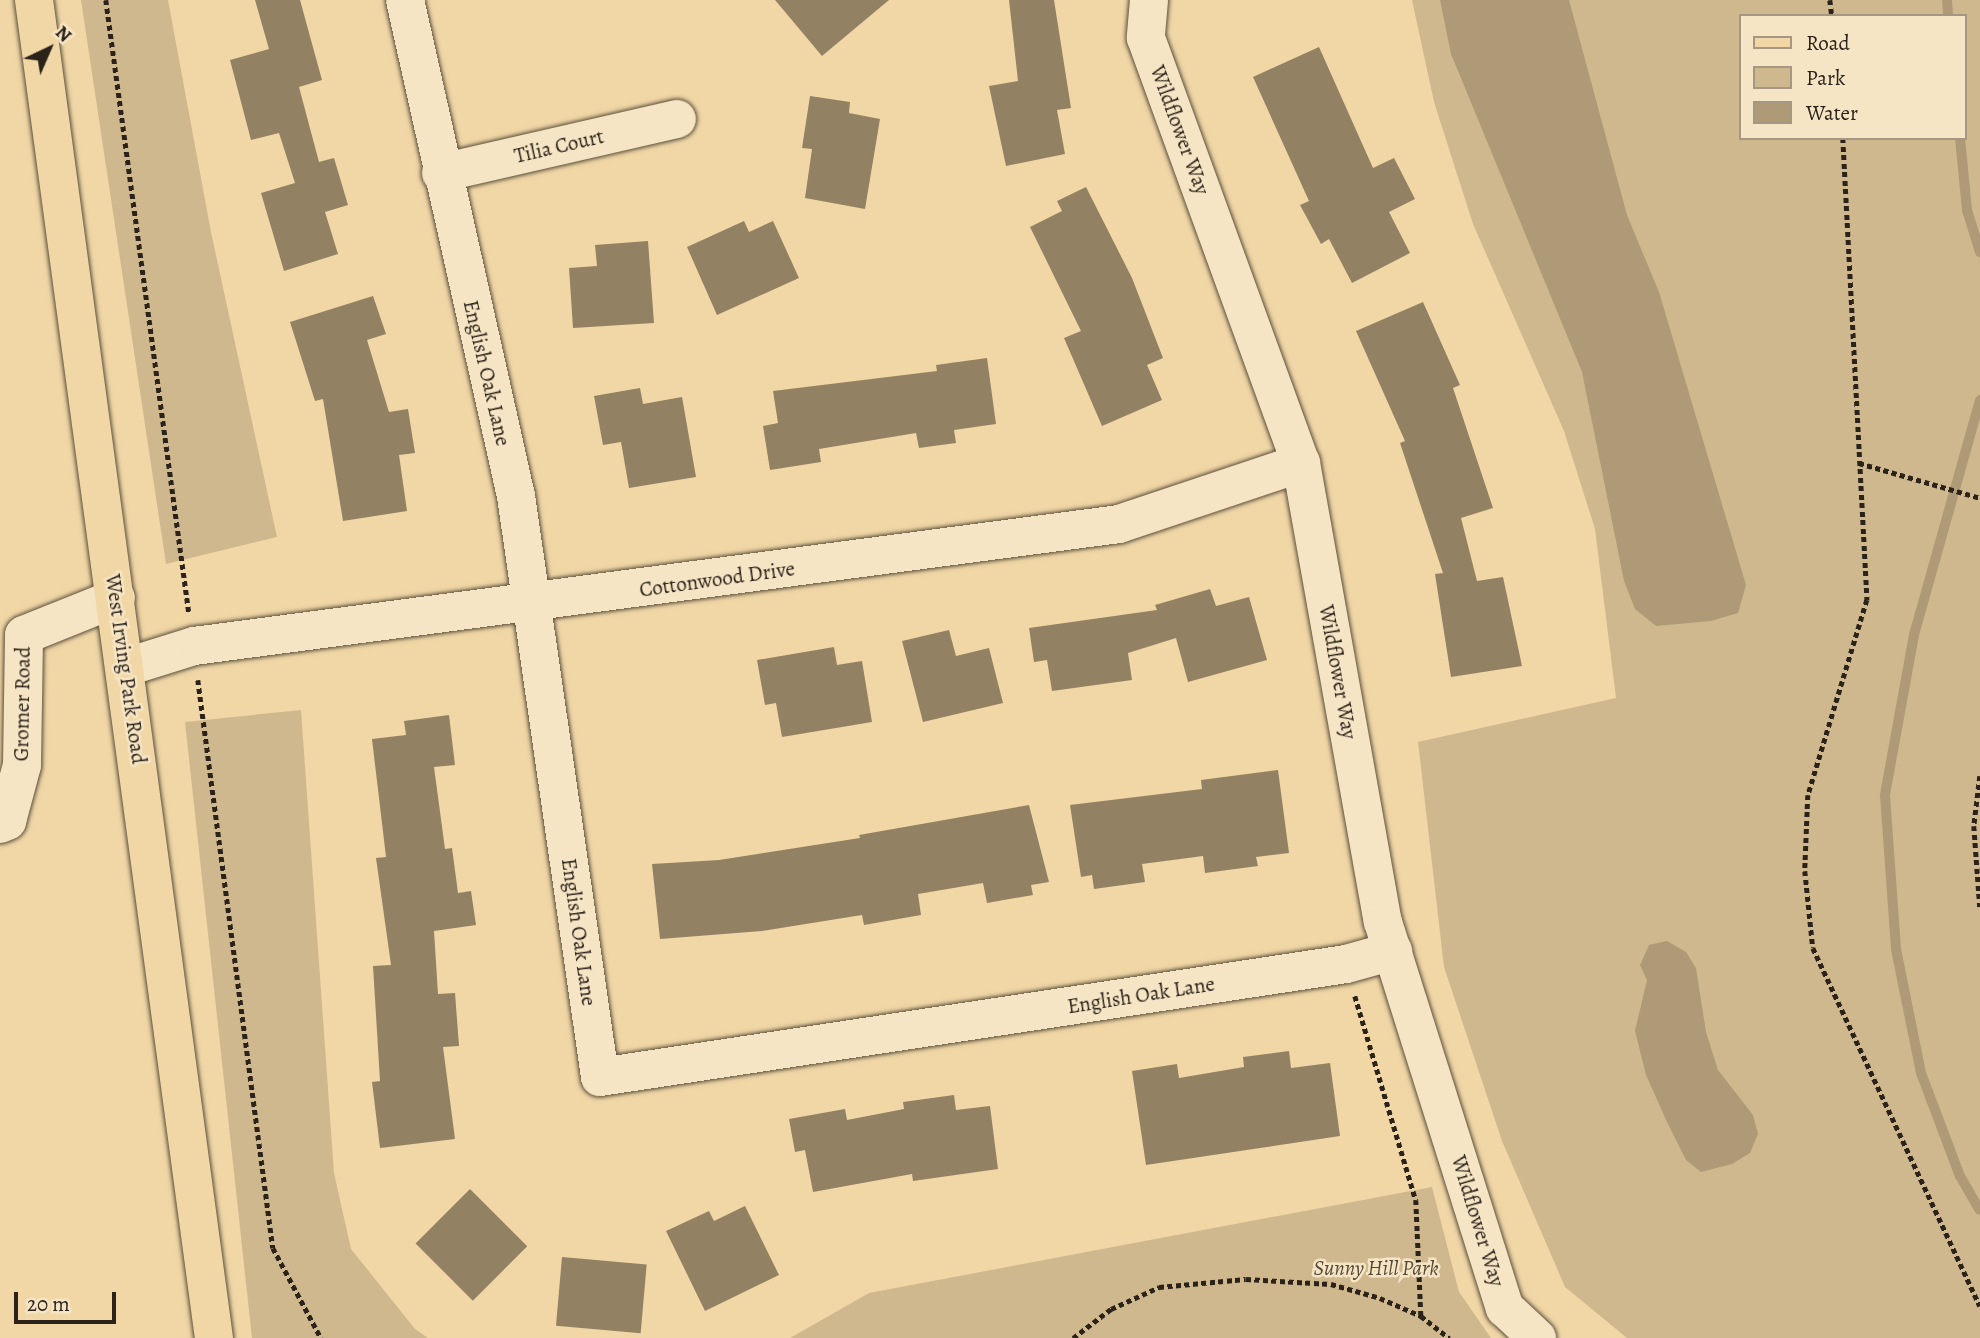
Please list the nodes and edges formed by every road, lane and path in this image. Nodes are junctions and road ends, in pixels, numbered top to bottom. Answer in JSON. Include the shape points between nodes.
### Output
{"nodes":[{"id":1,"x":34,"y":0,"type":"edge"},
{"id":2,"x":405,"y":0,"type":"edge"},
{"id":3,"x":1149,"y":0,"type":"edge"},
{"id":4,"x":677,"y":119,"type":"dead end"},
{"id":5,"x":1843,"y":140,"type":"edge"},
{"id":6,"x":441,"y":173,"type":"junction"},
{"id":7,"x":1301,"y":463,"type":"junction"},
{"id":8,"x":1859,"y":463,"type":"junction"},
{"id":9,"x":1978,"y":498,"type":"edge"},
{"id":10,"x":117,"y":598,"type":"junction"},
{"id":11,"x":531,"y":604,"type":"junction"},
{"id":12,"x":127,"y":667,"type":"junction"},
{"id":13,"x":1980,"y":776,"type":"edge"},
{"id":14,"x":0,"y":824,"type":"edge"},
{"id":15,"x":1980,"y":907,"type":"edge"},
{"id":16,"x":1393,"y":951,"type":"junction"},
{"id":17,"x":1346,"y":964,"type":"junction"},
{"id":18,"x":1980,"y":1306,"type":"edge"},
{"id":19,"x":1421,"y":1316,"type":"junction"},
{"id":20,"x":214,"y":1338,"type":"edge"},
{"id":21,"x":1073,"y":1338,"type":"edge"},
{"id":22,"x":1449,"y":1338,"type":"edge"},
{"id":23,"x":1537,"y":1338,"type":"edge"}],
"edges":[{"from":1,"to":10,"type":"main road","name":"West Irving Park Road"},
{"from":2,"to":6,"type":"street","name":"English Oak Lane"},
{"from":3,"to":7,"type":"street","name":"Wildflower Way","via":[[1146,38]]},
{"from":4,"to":6,"type":"street","name":"Tilia Court"},
{"from":5,"to":8,"type":"path"},
{"from":6,"to":11,"type":"street","name":"English Oak Lane","via":[[516,496]]},
{"from":7,"to":11,"type":"street","name":"Cottonwood Drive","via":[[1119,524]]},
{"from":7,"to":16,"type":"street","name":"Wildflower Way","via":[[1383,922]]},
{"from":8,"to":9,"type":"path"},
{"from":8,"to":18,"type":"path","via":[[1867,600],[1808,795],[1805,871],[1813,948]]},
{"from":10,"to":12,"type":"main road","name":"West Irving Park Road"},
{"from":10,"to":14,"type":"street","name":"Gromer Road","via":[[24,635],[22,765],[7,821]]},
{"from":11,"to":12,"type":"street","name":"Cottonwood Drive","via":[[194,646]]},
{"from":11,"to":17,"type":"street","name":"English Oak Lane","via":[[600,1077]]},
{"from":12,"to":20,"type":"main road","name":"West Irving Park Road"},
{"from":13,"to":15,"type":"path","via":[[1974,826]]},
{"from":16,"to":17,"type":"street","name":"English Oak Lane"},
{"from":16,"to":23,"type":"street","name":"Wildflower Way","via":[[1505,1308]]},
{"from":17,"to":19,"type":"path","via":[[1416,1200]]},
{"from":19,"to":21,"type":"path","via":[[1331,1284],[1246,1279],[1159,1287],[1111,1309]]},
{"from":19,"to":22,"type":"path"}]}
